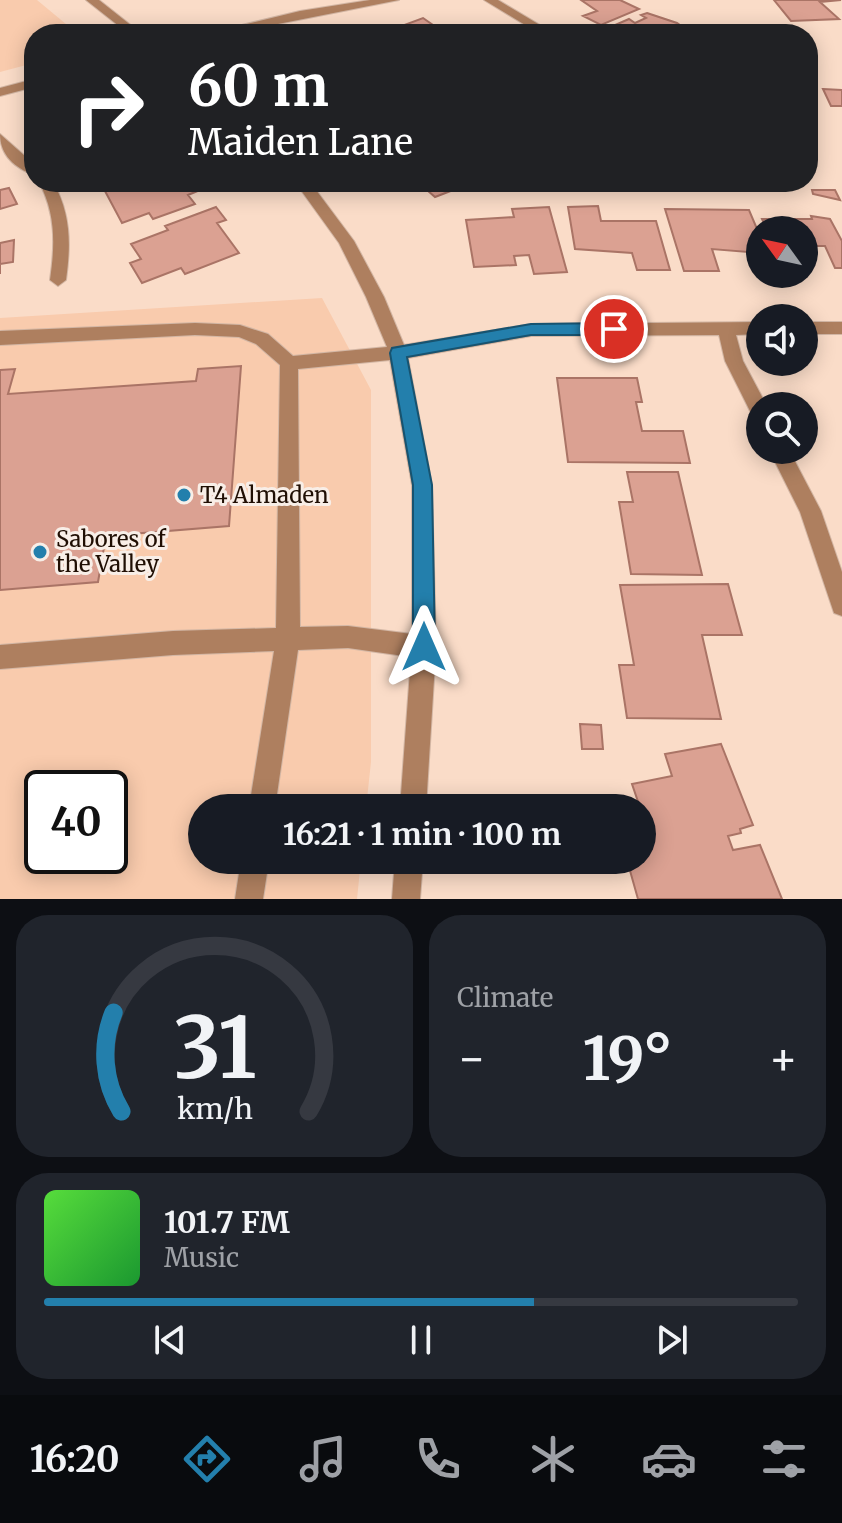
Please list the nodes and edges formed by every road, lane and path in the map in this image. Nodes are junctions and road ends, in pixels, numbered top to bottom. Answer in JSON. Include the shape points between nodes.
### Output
{"nodes":[{"id":1,"x":92,"y":0,"type":"edge"},
{"id":2,"x":393,"y":0,"type":"edge"},
{"id":3,"x":490,"y":0,"type":"edge"},
{"id":4,"x":123,"y":24,"type":"edge"},
{"id":5,"x":256,"y":24,"type":"edge"},
{"id":6,"x":532,"y":24,"type":"edge"},
{"id":7,"x":24,"y":86,"type":"edge"},
{"id":8,"x":0,"y":92,"type":"edge"},
{"id":9,"x":0,"y":138,"type":"edge"},
{"id":10,"x":24,"y":163,"type":"edge"},
{"id":11,"x":51,"y":192,"type":"edge"},
{"id":12,"x":309,"y":192,"type":"edge"},
{"id":13,"x":58,"y":280,"type":"dead end"},
{"id":14,"x":726,"y":328,"type":"junction"},
{"id":15,"x":746,"y":328,"type":"edge"},
{"id":16,"x":818,"y":328,"type":"edge"},
{"id":17,"x":842,"y":328,"type":"edge"},
{"id":18,"x":0,"y":338,"type":"edge"},
{"id":19,"x":398,"y":353,"type":"junction"},
{"id":20,"x":289,"y":363,"type":"junction"},
{"id":21,"x":750,"y":392,"type":"edge"},
{"id":22,"x":786,"y":464,"type":"edge"},
{"id":23,"x":842,"y":605,"type":"edge"},
{"id":24,"x":288,"y":639,"type":"junction"},
{"id":25,"x":424,"y":647,"type":"junction"},
{"id":26,"x":0,"y":657,"type":"edge"},
{"id":27,"x":264,"y":794,"type":"edge"},
{"id":28,"x":414,"y":794,"type":"edge"},
{"id":29,"x":253,"y":874,"type":"edge"},
{"id":30,"x":408,"y":874,"type":"edge"},
{"id":31,"x":249,"y":899,"type":"edge"},
{"id":32,"x":406,"y":899,"type":"edge"}],
"edges":[{"from":1,"to":4,"type":"street"},
{"from":2,"to":5,"type":"street"},
{"from":3,"to":6,"type":"street"},
{"from":7,"to":8,"type":"street"},
{"from":9,"to":10,"type":"street"},
{"from":11,"to":13,"type":"street","via":[[62,214]]},
{"from":12,"to":19,"type":"street","via":[[346,241]]},
{"from":14,"to":15,"type":"street"},
{"from":14,"to":19,"type":"street","via":[[531,330]]},
{"from":14,"to":21,"type":"street","via":[[734,361]]},
{"from":16,"to":17,"type":"street"},
{"from":18,"to":20,"type":"street","via":[[240,331],[262,339]]},
{"from":19,"to":20,"type":"street"},
{"from":19,"to":25,"type":"street","via":[[422,485]]},
{"from":20,"to":24,"type":"street"},
{"from":22,"to":23,"type":"street","via":[[810,511]]},
{"from":24,"to":25,"type":"street","via":[[348,637]]},
{"from":24,"to":26,"type":"street"},
{"from":24,"to":27,"type":"street"},
{"from":25,"to":28,"type":"street"},
{"from":29,"to":31,"type":"street"},
{"from":30,"to":32,"type":"street"}]}
